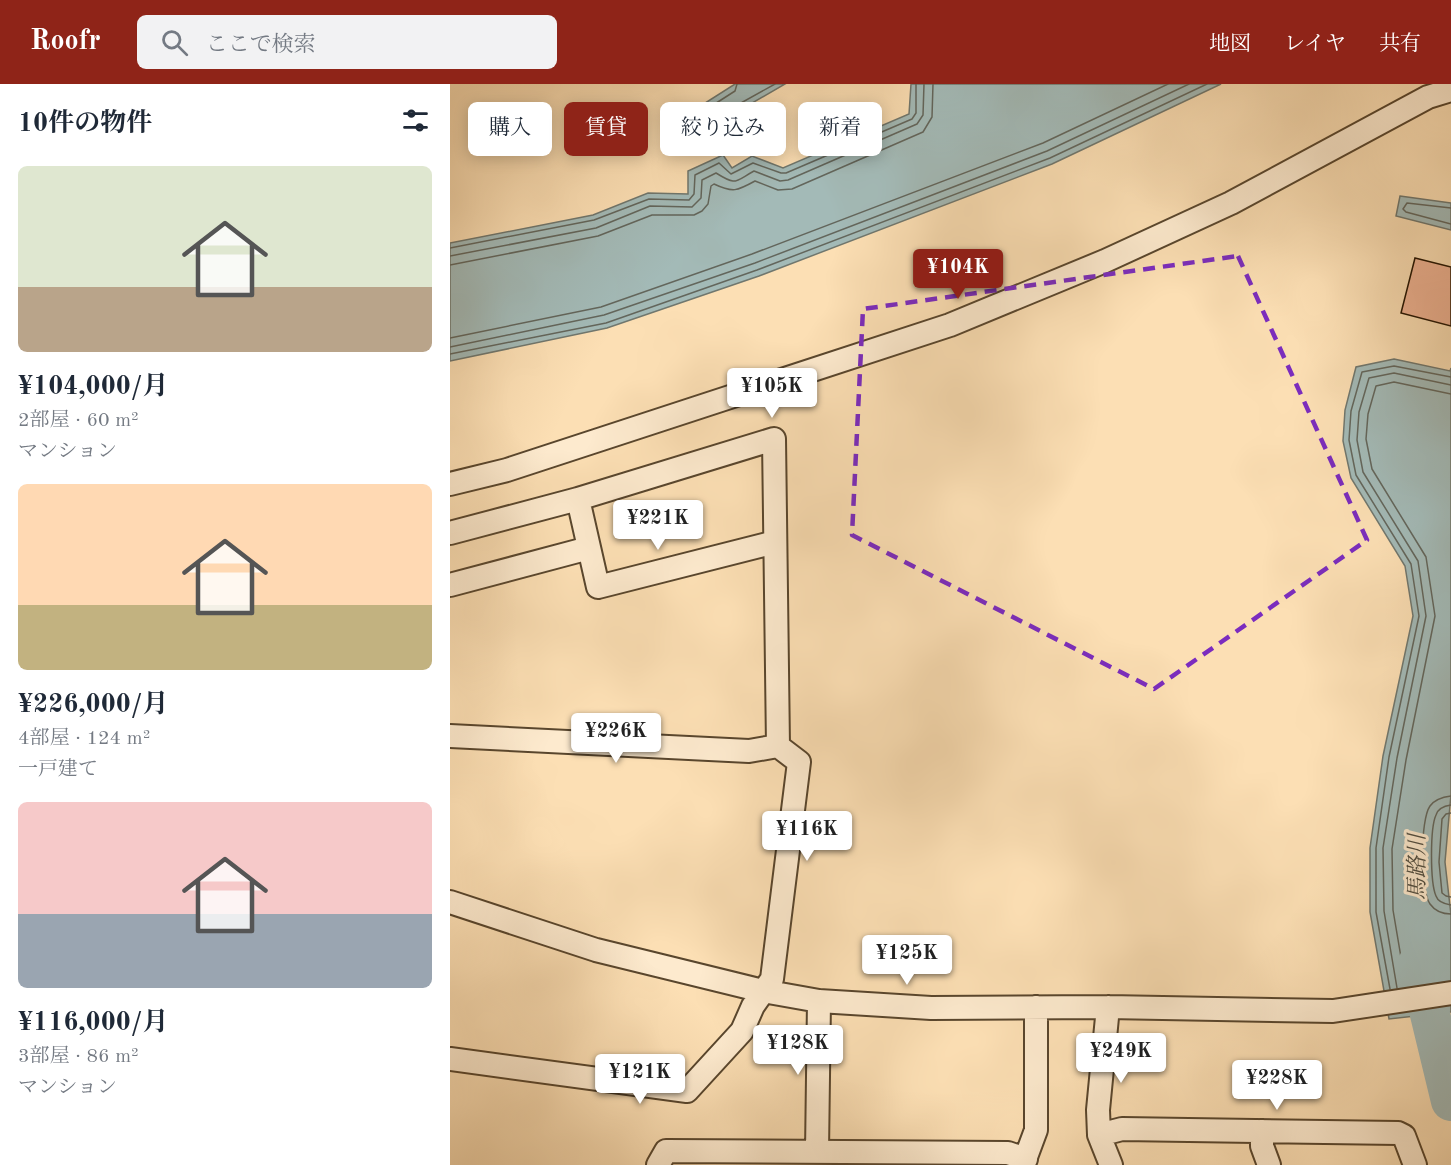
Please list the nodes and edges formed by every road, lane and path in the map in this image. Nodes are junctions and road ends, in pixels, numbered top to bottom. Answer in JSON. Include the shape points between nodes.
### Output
{"nodes":[{"id":1,"x":1451,"y":90,"type":"edge"},
{"id":2,"x":450,"y":484,"type":"edge"},
{"id":3,"x":578,"y":499,"type":"junction"},
{"id":4,"x":450,"y":533,"type":"edge"},
{"id":5,"x":776,"y":542,"type":"junction"},
{"id":6,"x":589,"y":548,"type":"junction"},
{"id":7,"x":450,"y":585,"type":"edge"},
{"id":8,"x":450,"y":736,"type":"edge"},
{"id":9,"x":778,"y":746,"type":"junction"},
{"id":10,"x":450,"y":902,"type":"edge"},
{"id":11,"x":763,"y":990,"type":"junction"},
{"id":12,"x":1451,"y":993,"type":"edge"},
{"id":13,"x":819,"y":1000,"type":"junction"},
{"id":14,"x":1036,"y":1007,"type":"junction"},
{"id":15,"x":1108,"y":1007,"type":"junction"},
{"id":16,"x":450,"y":1059,"type":"edge"},
{"id":17,"x":1262,"y":1131,"type":"junction"},
{"id":18,"x":1100,"y":1135,"type":"junction"},
{"id":19,"x":817,"y":1152,"type":"junction"},
{"id":20,"x":1025,"y":1162,"type":"edge"},
{"id":21,"x":658,"y":1165,"type":"edge"},
{"id":22,"x":1111,"y":1165,"type":"edge"},
{"id":23,"x":1269,"y":1165,"type":"edge"},
{"id":24,"x":1415,"y":1165,"type":"edge"}],
"edges":[{"from":1,"to":2,"type":"street","via":[[1428,97],[1220,208],[950,325],[507,470]]},
{"from":3,"to":4,"type":"street"},
{"from":3,"to":5,"type":"street","via":[[774,439]]},
{"from":3,"to":6,"type":"street"},
{"from":5,"to":6,"type":"street","via":[[598,587]]},
{"from":5,"to":9,"type":"street"},
{"from":6,"to":7,"type":"street"},
{"from":8,"to":9,"type":"street","via":[[749,751]]},
{"from":9,"to":11,"type":"street","via":[[799,762],[772,979]]},
{"from":10,"to":11,"type":"street","via":[[596,950]]},
{"from":11,"to":13,"type":"street"},
{"from":11,"to":16,"type":"street","via":[[742,1032],[687,1091]]},
{"from":12,"to":15,"type":"street","via":[[1333,1011]]},
{"from":13,"to":14,"type":"street","via":[[931,1008]]},
{"from":13,"to":19,"type":"street"},
{"from":14,"to":15,"type":"street"},
{"from":14,"to":20,"type":"street","via":[[1036,1130]]},
{"from":15,"to":18,"type":"street","via":[[1098,1110]]},
{"from":17,"to":18,"type":"street","via":[[1122,1129]]},
{"from":17,"to":23,"type":"street","via":[[1262,1146]]},
{"from":17,"to":24,"type":"street","via":[[1398,1133],[1404,1136]]},
{"from":18,"to":22,"type":"street"},
{"from":19,"to":20,"type":"street","via":[[1008,1154]]},
{"from":19,"to":21,"type":"street","via":[[666,1151]]}]}
